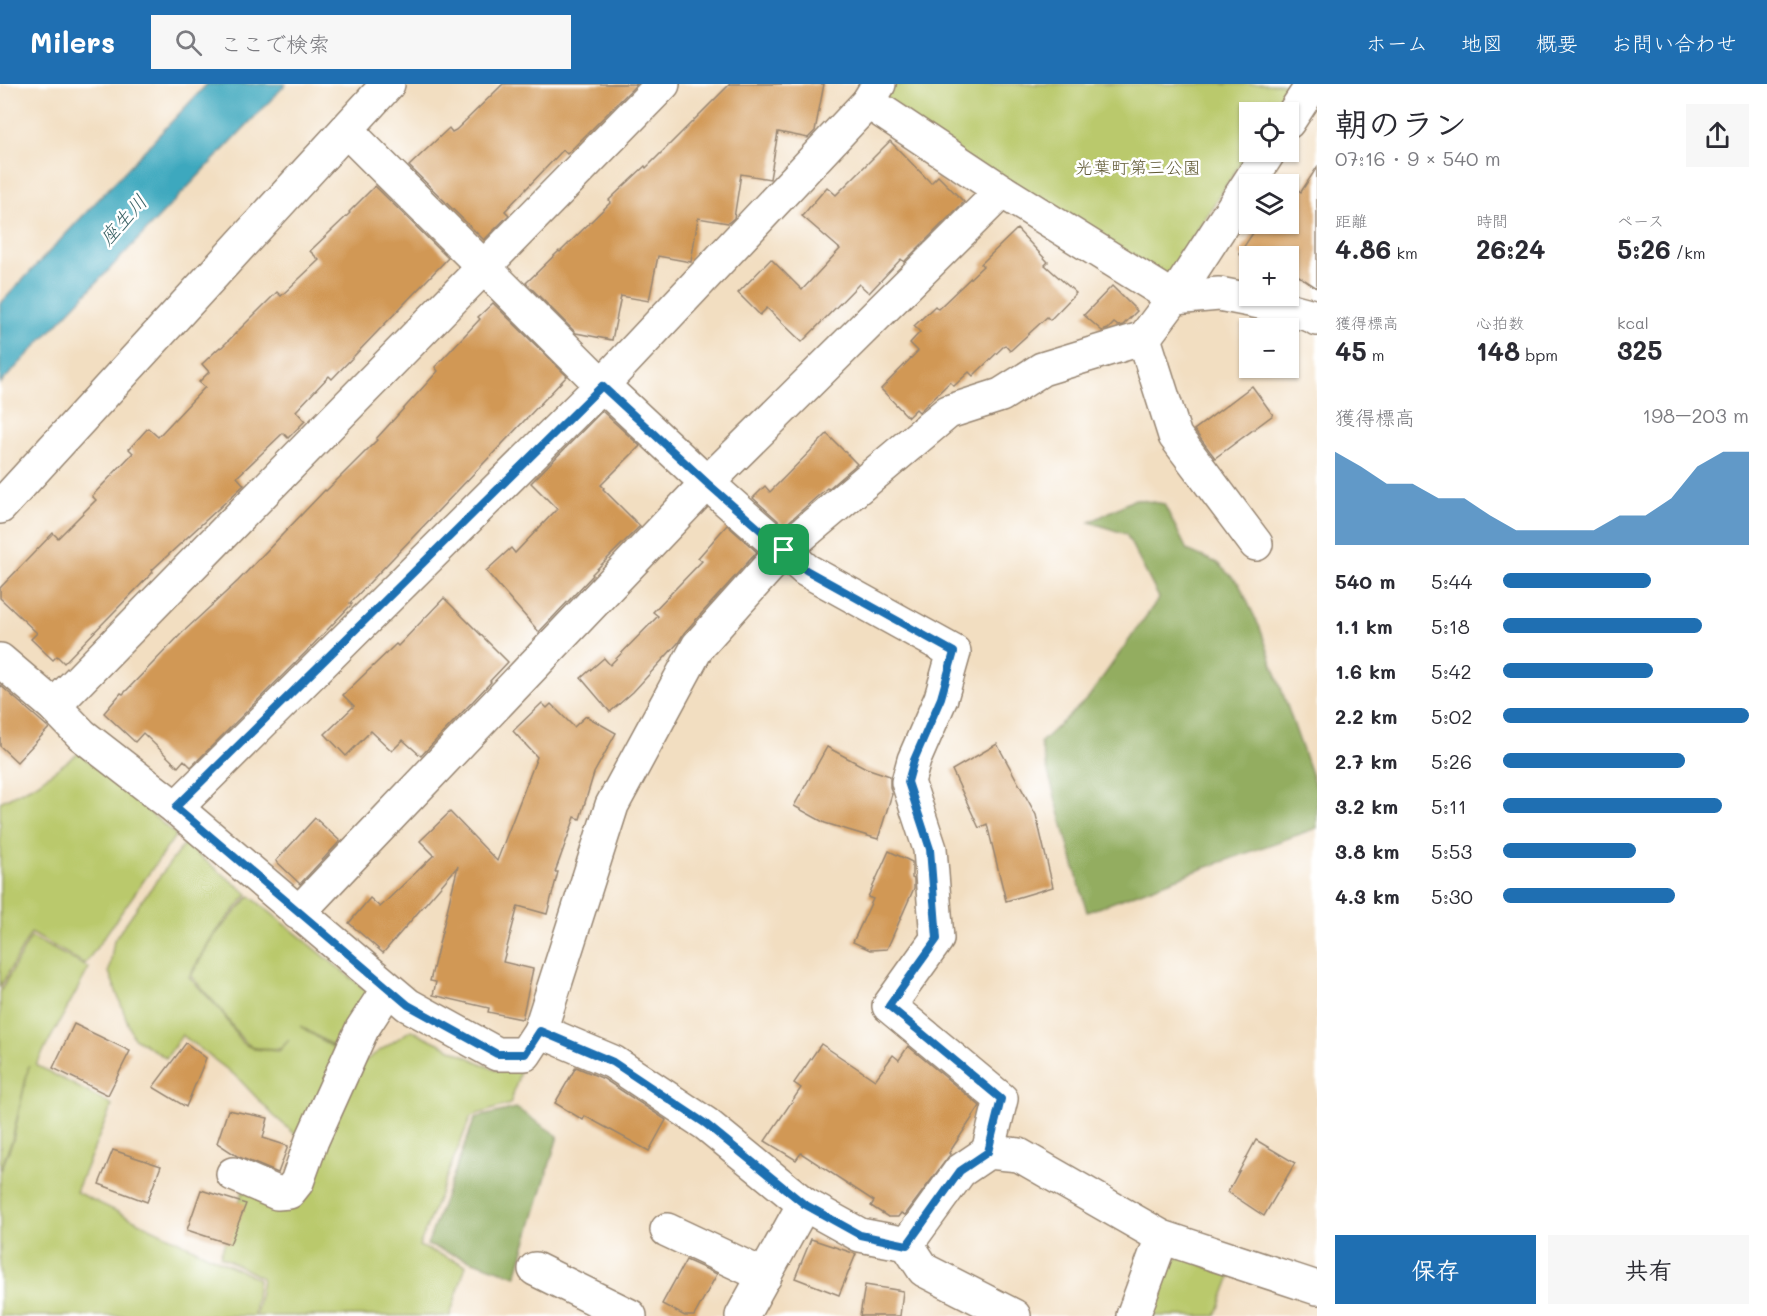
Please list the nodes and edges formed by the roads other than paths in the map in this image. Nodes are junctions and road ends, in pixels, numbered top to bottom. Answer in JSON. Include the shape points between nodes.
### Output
{"nodes":[{"id":1,"x":388,"y":84,"type":"edge"},
{"id":2,"x":663,"y":84,"type":"edge"},
{"id":3,"x":1313,"y":84,"type":"edge"},
{"id":4,"x":874,"y":93,"type":"edge"},
{"id":5,"x":1299,"y":105,"type":"edge"},
{"id":6,"x":346,"y":130,"type":"junction"},
{"id":7,"x":1262,"y":162,"type":"edge"},
{"id":8,"x":1002,"y":191,"type":"junction"},
{"id":9,"x":483,"y":268,"type":"junction"},
{"id":10,"x":1174,"y":298,"type":"junction"},
{"id":11,"x":1317,"y":319,"type":"edge"},
{"id":12,"x":1144,"y":338,"type":"junction"},
{"id":13,"x":602,"y":386,"type":"junction"},
{"id":14,"x":707,"y":483,"type":"junction"},
{"id":15,"x":0,"y":507,"type":"edge"},
{"id":16,"x":1256,"y":544,"type":"dead end"},
{"id":17,"x":784,"y":550,"type":"junction"},
{"id":18,"x":0,"y":660,"type":"edge"},
{"id":19,"x":54,"y":706,"type":"junction"},
{"id":20,"x":176,"y":807,"type":"junction"},
{"id":21,"x":298,"y":913,"type":"junction"},
{"id":22,"x":388,"y":989,"type":"junction"},
{"id":23,"x":540,"y":1031,"type":"junction"},
{"id":24,"x":988,"y":1152,"type":"junction"},
{"id":25,"x":233,"y":1174,"type":"dead end"},
{"id":26,"x":804,"y":1204,"type":"junction"},
{"id":27,"x":667,"y":1230,"type":"dead end"},
{"id":28,"x":1162,"y":1237,"type":"junction"},
{"id":29,"x":907,"y":1245,"type":"junction"},
{"id":30,"x":535,"y":1269,"type":"dead end"},
{"id":31,"x":765,"y":1276,"type":"junction"},
{"id":32,"x":1317,"y":1288,"type":"edge"},
{"id":33,"x":630,"y":1316,"type":"edge"},
{"id":34,"x":742,"y":1316,"type":"edge"},
{"id":35,"x":1014,"y":1316,"type":"edge"},
{"id":36,"x":1133,"y":1316,"type":"edge"}],
"edges":[{"from":1,"to":6,"type":"street"},
{"from":2,"to":9,"type":"street"},
{"from":3,"to":5,"type":"street"},
{"from":4,"to":8,"type":"street"},
{"from":4,"to":13,"type":"street"},
{"from":6,"to":9,"type":"street"},
{"from":6,"to":15,"type":"street"},
{"from":7,"to":10,"type":"street"},
{"from":8,"to":10,"type":"street"},
{"from":8,"to":14,"type":"street"},
{"from":9,"to":13,"type":"street"},
{"from":9,"to":19,"type":"street"},
{"from":10,"to":11,"type":"street","via":[[1219,294]]},
{"from":10,"to":12,"type":"street"},
{"from":12,"to":16,"type":"street","via":[[1175,436]]},
{"from":12,"to":17,"type":"street","via":[[1042,369],[1002,395],[948,412]]},
{"from":13,"to":14,"type":"street"},
{"from":13,"to":20,"type":"street"},
{"from":14,"to":17,"type":"street"},
{"from":14,"to":21,"type":"street"},
{"from":17,"to":23,"type":"street","via":[[698,646],[612,805]]},
{"from":17,"to":24,"type":"street","via":[[806,570],[954,652],[941,698],[908,782],[930,849],[937,939],[889,1006],[1001,1099]]},
{"from":18,"to":19,"type":"street"},
{"from":19,"to":20,"type":"street","via":[[82,735]]},
{"from":20,"to":21,"type":"street"},
{"from":21,"to":22,"type":"street"},
{"from":22,"to":23,"type":"street","via":[[408,1005],[497,1054],[525,1054]]},
{"from":22,"to":25,"type":"street","via":[[362,1029],[297,1182],[289,1192],[277,1193]]},
{"from":23,"to":26,"type":"street","via":[[613,1062],[706,1124]]},
{"from":24,"to":28,"type":"street","via":[[1019,1155]]},
{"from":24,"to":29,"type":"street","via":[[960,1171]]},
{"from":26,"to":29,"type":"street","via":[[860,1235]]},
{"from":26,"to":31,"type":"street"},
{"from":27,"to":31,"type":"street"},
{"from":28,"to":32,"type":"street"},
{"from":28,"to":36,"type":"street"},
{"from":29,"to":35,"type":"street","via":[[924,1270]]},
{"from":30,"to":33,"type":"street"},
{"from":31,"to":34,"type":"street"}]}
